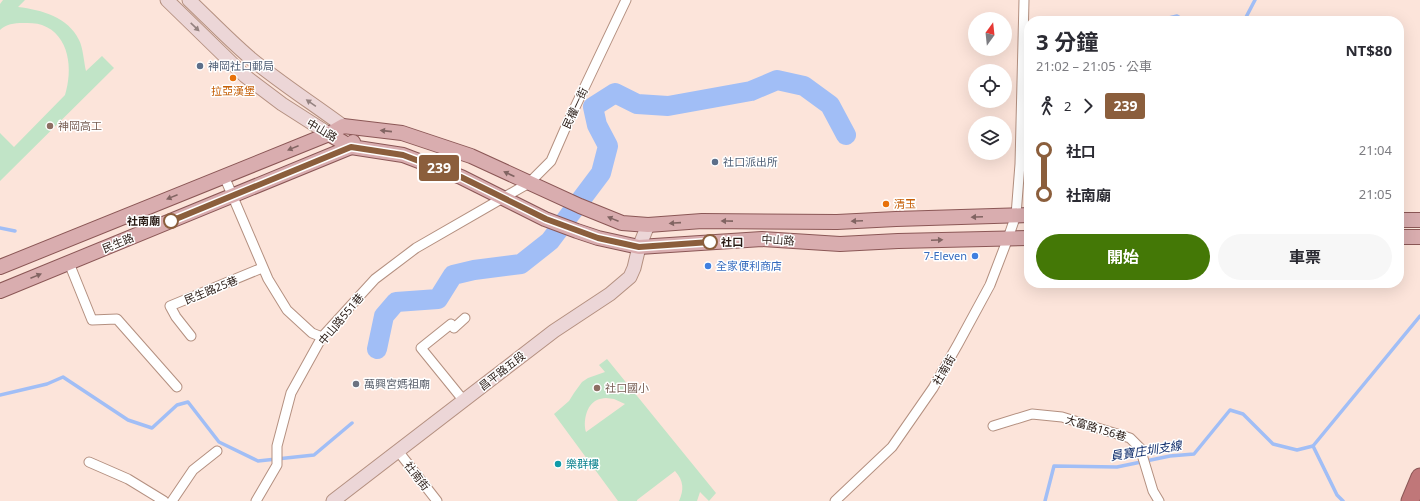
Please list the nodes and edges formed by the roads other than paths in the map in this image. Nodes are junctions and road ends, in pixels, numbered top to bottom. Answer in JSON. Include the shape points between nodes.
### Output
{"nodes":[{"id":1,"x":167,"y":0,"type":"edge"},
{"id":2,"x":189,"y":0,"type":"edge"},
{"id":3,"x":626,"y":0,"type":"edge"},
{"id":4,"x":1024,"y":0,"type":"edge"},
{"id":5,"x":343,"y":126,"type":"junction"},
{"id":6,"x":358,"y":128,"type":"junction"},
{"id":7,"x":329,"y":134,"type":"junction"},
{"id":8,"x":351,"y":147,"type":"junction"},
{"id":9,"x":224,"y":176,"type":"junction"},
{"id":10,"x":529,"y":183,"type":"junction"},
{"id":11,"x":232,"y":196,"type":"junction"},
{"id":12,"x":504,"y":198,"type":"junction"},
{"id":13,"x":1023,"y":215,"type":"edge"},
{"id":14,"x":1404,"y":220,"type":"edge"},
{"id":15,"x":1420,"y":220,"type":"edge"},
{"id":16,"x":648,"y":225,"type":"junction"},
{"id":17,"x":1404,"y":237,"type":"edge"},
{"id":18,"x":1420,"y":237,"type":"edge"},
{"id":19,"x":1008,"y":238,"type":"junction"},
{"id":20,"x":1024,"y":238,"type":"edge"},
{"id":21,"x":639,"y":247,"type":"junction"},
{"id":22,"x":68,"y":263,"type":"junction"},
{"id":23,"x":0,"y":267,"type":"edge"},
{"id":24,"x":262,"y":268,"type":"junction"},
{"id":25,"x":0,"y":291,"type":"edge"},
{"id":26,"x":466,"y":318,"type":"dead end"},
{"id":27,"x":191,"y":336,"type":"dead end"},
{"id":28,"x":322,"y":338,"type":"junction"},
{"id":29,"x":177,"y":387,"type":"dead end"},
{"id":30,"x":464,"y":401,"type":"junction"},
{"id":31,"x":993,"y":426,"type":"dead end"},
{"id":32,"x":217,"y":451,"type":"dead end"},
{"id":33,"x":398,"y":451,"type":"junction"},
{"id":34,"x":89,"y":462,"type":"dead end"},
{"id":35,"x":1420,"y":477,"type":"edge"},
{"id":36,"x":164,"y":501,"type":"edge"},
{"id":37,"x":172,"y":501,"type":"edge"},
{"id":38,"x":256,"y":501,"type":"edge"},
{"id":39,"x":333,"y":501,"type":"edge"},
{"id":40,"x":437,"y":501,"type":"edge"},
{"id":41,"x":836,"y":501,"type":"edge"},
{"id":42,"x":1159,"y":501,"type":"edge"},
{"id":43,"x":1410,"y":501,"type":"edge"}],
"edges":[{"from":1,"to":7,"type":"street","name":"中山路","one_way":true,"via":[[245,76],[282,104]]},
{"from":5,"to":2,"type":"street","name":"中山路","one_way":true,"via":[[248,56]]},
{"from":3,"to":10,"type":"street","name":"民權一街","via":[[551,161]]},
{"from":4,"to":13,"type":"street","name":"社南街","via":[[1020,164]]},
{"from":5,"to":6,"type":"main road","name":"中山路"},
{"from":5,"to":7,"type":"main road","name":"民生路"},
{"from":6,"to":8,"type":"main road"},
{"from":10,"to":6,"type":"main road","name":"中山路","one_way":true,"via":[[471,156],[435,143],[402,133]]},
{"from":7,"to":8,"type":"main road","name":"中山路"},
{"from":7,"to":9,"type":"main road","name":"民生路","one_way":true},
{"from":8,"to":11,"type":"main road","name":"民生路"},
{"from":8,"to":12,"type":"main road","name":"中山路","via":[[403,155],[461,177]]},
{"from":9,"to":11,"type":"street"},
{"from":9,"to":23,"type":"main road","name":"民生路","one_way":true},
{"from":10,"to":12,"type":"street","name":"民權一街"},
{"from":16,"to":10,"type":"main road","name":"中山路","one_way":true,"via":[[622,223]]},
{"from":11,"to":22,"type":"main road","name":"民生路"},
{"from":11,"to":24,"type":"street"},
{"from":12,"to":21,"type":"main road","name":"中山路","via":[[562,225],[598,238]]},
{"from":12,"to":28,"type":"street","name":"中山路551巷","via":[[416,248],[375,279]]},
{"from":13,"to":16,"type":"main road","name":"中山路","one_way":true,"via":[[837,222],[702,221]]},
{"from":13,"to":19,"type":"street","name":"社南街"},
{"from":14,"to":15,"type":"main road"},
{"from":16,"to":21,"type":"street","name":"昌平路五段"},
{"from":17,"to":18,"type":"main road"},
{"from":19,"to":20,"type":"main road","name":"中山路"},
{"from":21,"to":19,"type":"main road","name":"中山路","one_way":true,"via":[[762,239],[840,244]]},
{"from":19,"to":41,"type":"street","name":"社南街","via":[[990,285],[933,388],[892,447]]},
{"from":21,"to":30,"type":"street","name":"昌平路五段","via":[[630,277],[610,294],[554,331]]},
{"from":25,"to":22,"type":"main road","name":"民生路","one_way":true},
{"from":22,"to":29,"type":"street","via":[[92,320],[117,319]]},
{"from":24,"to":27,"type":"street","name":"民生路25巷","via":[[170,306]]},
{"from":24,"to":28,"type":"street","via":[[287,310],[312,333]]},
{"from":26,"to":30,"type":"street","via":[[454,328],[451,324],[421,348]]},
{"from":28,"to":38,"type":"street","name":"中山路551巷","via":[[291,393],[277,446],[277,465]]},
{"from":30,"to":33,"type":"street","name":"昌平路五段"},
{"from":31,"to":42,"type":"street","name":"大富路156巷","via":[[1032,414],[1062,417],[1130,438],[1140,448],[1153,491]]},
{"from":32,"to":37,"type":"street","via":[[193,470]]},
{"from":33,"to":39,"type":"street","name":"昌平路五段"},
{"from":33,"to":40,"type":"street","name":"社南街"},
{"from":34,"to":36,"type":"street","via":[[128,479]]},
{"from":35,"to":43,"type":"highway"}]}
